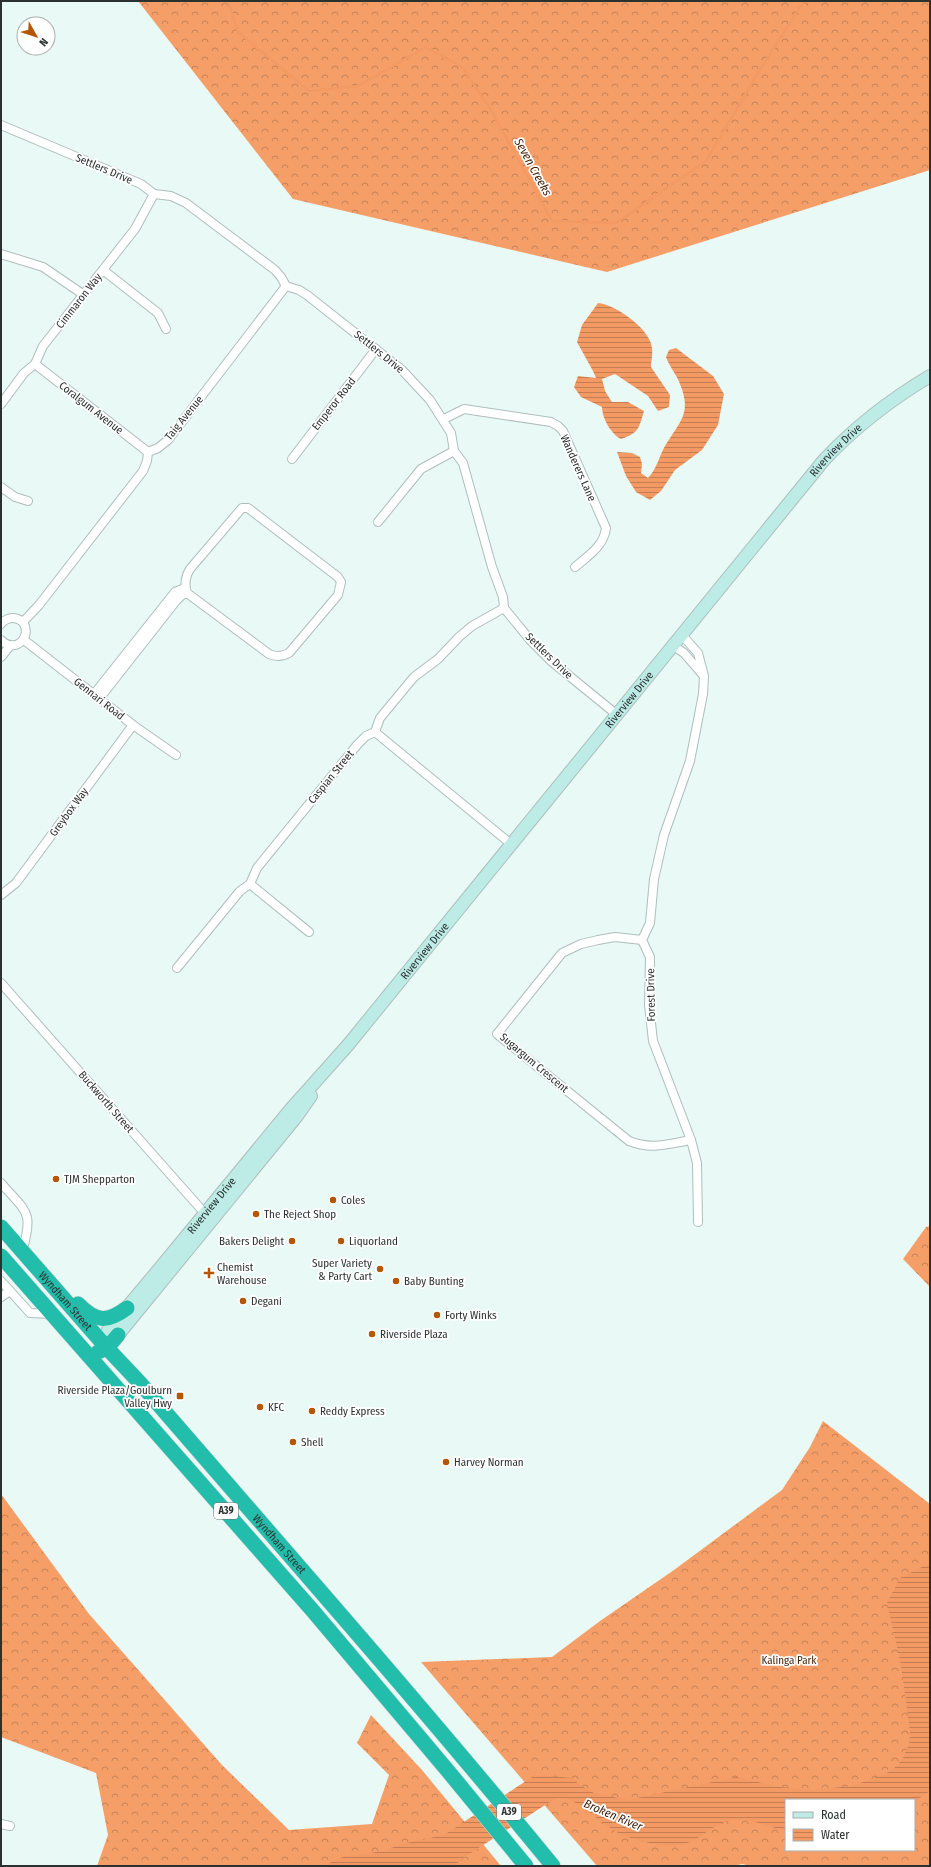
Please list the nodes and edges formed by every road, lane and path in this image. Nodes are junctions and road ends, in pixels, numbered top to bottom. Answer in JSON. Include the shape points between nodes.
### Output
{"nodes":[{"id":1,"x":1,"y":125,"type":"edge"},
{"id":2,"x":154,"y":194,"type":"junction"},
{"id":3,"x":1,"y":254,"type":"edge"},
{"id":4,"x":103,"y":270,"type":"junction"},
{"id":5,"x":286,"y":286,"type":"junction"},
{"id":6,"x":84,"y":295,"type":"junction"},
{"id":7,"x":166,"y":328,"type":"dead end"},
{"id":8,"x":376,"y":348,"type":"junction"},
{"id":9,"x":35,"y":364,"type":"junction"},
{"id":10,"x":930,"y":376,"type":"edge"},
{"id":11,"x":1,"y":404,"type":"edge"},
{"id":12,"x":444,"y":419,"type":"junction"},
{"id":13,"x":454,"y":451,"type":"junction"},
{"id":14,"x":148,"y":452,"type":"junction"},
{"id":15,"x":292,"y":459,"type":"dead end"},
{"id":16,"x":1,"y":487,"type":"edge"},
{"id":17,"x":28,"y":501,"type":"dead end"},
{"id":18,"x":378,"y":522,"type":"dead end"},
{"id":19,"x":575,"y":567,"type":"dead end"},
{"id":20,"x":186,"y":590,"type":"junction"},
{"id":21,"x":504,"y":608,"type":"junction"},
{"id":22,"x":3,"y":620,"type":"edge"},
{"id":23,"x":23,"y":622,"type":"junction"},
{"id":24,"x":681,"y":634,"type":"junction"},
{"id":25,"x":1,"y":640,"type":"edge"},
{"id":26,"x":24,"y":640,"type":"junction"},
{"id":27,"x":672,"y":645,"type":"junction"},
{"id":28,"x":10,"y":646,"type":"junction"},
{"id":29,"x":1,"y":657,"type":"edge"},
{"id":30,"x":704,"y":676,"type":"junction"},
{"id":31,"x":97,"y":696,"type":"junction"},
{"id":32,"x":616,"y":714,"type":"junction"},
{"id":33,"x":133,"y":725,"type":"junction"},
{"id":34,"x":375,"y":732,"type":"junction"},
{"id":35,"x":176,"y":755,"type":"dead end"},
{"id":36,"x":511,"y":844,"type":"junction"},
{"id":37,"x":250,"y":884,"type":"junction"},
{"id":38,"x":1,"y":895,"type":"edge"},
{"id":39,"x":309,"y":932,"type":"dead end"},
{"id":40,"x":642,"y":940,"type":"junction"},
{"id":41,"x":177,"y":968,"type":"dead end"},
{"id":42,"x":1,"y":983,"type":"edge"},
{"id":43,"x":691,"y":1140,"type":"junction"},
{"id":44,"x":1,"y":1183,"type":"edge"},
{"id":45,"x":208,"y":1217,"type":"junction"},
{"id":46,"x":698,"y":1222,"type":"dead end"},
{"id":47,"x":1,"y":1227,"type":"edge"},
{"id":48,"x":23,"y":1253,"type":"junction"},
{"id":49,"x":1,"y":1256,"type":"edge"},
{"id":50,"x":1,"y":1281,"type":"edge"},
{"id":51,"x":10,"y":1291,"type":"junction"},
{"id":52,"x":1,"y":1297,"type":"edge"},
{"id":53,"x":127,"y":1308,"type":"junction"},
{"id":54,"x":52,"y":1314,"type":"junction"},
{"id":55,"x":106,"y":1341,"type":"junction"},
{"id":56,"x":77,"y":1343,"type":"junction"},
{"id":57,"x":182,"y":1462,"type":"junction"},
{"id":58,"x":293,"y":1560,"type":"junction"},
{"id":59,"x":295,"y":1590,"type":"junction"},
{"id":60,"x":367,"y":1645,"type":"junction"},
{"id":61,"x":367,"y":1674,"type":"junction"},
{"id":62,"x":1,"y":1824,"type":"edge"},
{"id":63,"x":10,"y":1826,"type":"dead end"},
{"id":64,"x":526,"y":1866,"type":"edge"},
{"id":65,"x":553,"y":1866,"type":"edge"}],
"edges":[{"from":1,"to":2,"type":"street","name":"Settlers Drive","via":[[141,184]]},
{"from":2,"to":4,"type":"street","name":"Cimmaron Way","via":[[135,229]]},
{"from":2,"to":5,"type":"street","name":"Settlers Drive","via":[[171,196],[186,203],[275,270]]},
{"from":3,"to":6,"type":"street","via":[[43,267]]},
{"from":4,"to":6,"type":"street","name":"Cimmaron Way"},
{"from":4,"to":7,"type":"street","via":[[158,313]]},
{"from":5,"to":8,"type":"street","name":"Settlers Drive","via":[[307,295]]},
{"from":5,"to":14,"type":"street","name":"Taig Avenue","via":[[168,440]]},
{"from":6,"to":9,"type":"street","name":"Cimmaron Way","via":[[44,346]]},
{"from":8,"to":12,"type":"street","name":"Settlers Drive","via":[[419,386]]},
{"from":8,"to":15,"type":"street","name":"Emperor Road"},
{"from":9,"to":11,"type":"street","name":"Cimmaron Way","via":[[24,373]]},
{"from":9,"to":14,"type":"street","name":"Coralgum Avenue"},
{"from":10,"to":24,"type":"street","name":"Riverview Drive","via":[[886,404],[837,446]]},
{"from":12,"to":13,"type":"street","name":"Settlers Drive","via":[[452,437]]},
{"from":12,"to":19,"type":"street","name":"Wanderers Lane","via":[[464,409],[551,422],[563,431],[606,528],[602,541]]},
{"from":13,"to":18,"type":"street","via":[[422,469]]},
{"from":13,"to":21,"type":"street","name":"Settlers Drive","via":[[465,469],[492,567],[503,597]]},
{"from":14,"to":23,"type":"street","via":[[143,471]]},
{"from":16,"to":17,"type":"street","via":[[15,497]]},
{"from":20,"to":20,"type":"street","via":[[185,579],[190,569],[239,510],[245,508],[338,577],[341,582],[338,595],[289,653],[280,656],[269,654]]},
{"from":20,"to":31,"type":"street","via":[[175,592]]},
{"from":21,"to":32,"type":"street","name":"Settlers Drive","via":[[551,661]]},
{"from":21,"to":34,"type":"street","via":[[472,626],[438,659],[414,677],[380,718]]},
{"from":22,"to":23,"type":"street","via":[[14,618]]},
{"from":23,"to":26,"type":"street","via":[[26,631]]},
{"from":24,"to":27,"type":"street","name":"Riverview Drive"},
{"from":24,"to":30,"type":"street","via":[[698,652]]},
{"from":25,"to":28,"type":"street"},
{"from":26,"to":28,"type":"street"},
{"from":26,"to":31,"type":"street","name":"Gennari Road"},
{"from":27,"to":30,"type":"street","via":[[684,653]]},
{"from":27,"to":32,"type":"street","name":"Riverview Drive"},
{"from":28,"to":29,"type":"street"},
{"from":30,"to":40,"type":"street","via":[[690,761],[664,835],[654,878],[650,923]]},
{"from":31,"to":33,"type":"street","name":"Gennari Road"},
{"from":32,"to":36,"type":"street","name":"Riverview Drive"},
{"from":33,"to":35,"type":"street","name":"Gennari Road"},
{"from":33,"to":38,"type":"street","name":"Greybox Way","via":[[16,883]]},
{"from":34,"to":36,"type":"street"},
{"from":34,"to":37,"type":"street","name":"Caspian Street","via":[[366,736],[357,745],[257,868]]},
{"from":36,"to":45,"type":"street","name":"Riverview Drive","via":[[348,1045],[297,1116]]},
{"from":37,"to":39,"type":"street"},
{"from":37,"to":41,"type":"street","name":"Caspian Street","via":[[240,891]]},
{"from":40,"to":43,"type":"street","name":"Forest Drive","via":[[650,957],[649,1005],[653,1041]]},
{"from":40,"to":43,"type":"street","name":"Sugargum Crescent","via":[[615,937],[581,944],[562,953],[497,1034],[629,1141],[644,1146]]},
{"from":42,"to":45,"type":"street","name":"Buckworth Street"},
{"from":43,"to":46,"type":"street","name":"Forest Drive","via":[[697,1163]]},
{"from":44,"to":48,"type":"street","via":[[28,1213],[29,1228]]},
{"from":45,"to":53,"type":"street","name":"Riverview Drive"},
{"from":45,"to":55,"type":"street","name":"Riverview Drive"},
{"from":47,"to":48,"type":"highway","name":"Wyndham Street","number":"A39"},
{"from":48,"to":53,"type":"highway","via":[[45,1269],[91,1316],[107,1319]]},
{"from":48,"to":55,"type":"highway","name":"Wyndham Street","number":"A39"},
{"from":49,"to":54,"type":"highway","name":"Wyndham Street","number":"A39"},
{"from":50,"to":51,"type":"street"},
{"from":51,"to":52,"type":"street"},
{"from":51,"to":54,"type":"street","via":[[30,1313]]},
{"from":53,"to":55,"type":"street","name":"Riverview Drive"},
{"from":54,"to":56,"type":"highway","name":"Wyndham Street","number":"A39"},
{"from":55,"to":56,"type":"highway","via":[[91,1353]]},
{"from":55,"to":57,"type":"highway","via":[[107,1368],[168,1438]]},
{"from":55,"to":58,"type":"highway","name":"Wyndham Street","number":"A39"},
{"from":56,"to":57,"type":"highway","name":"Wyndham Street","number":"A39"},
{"from":57,"to":59,"type":"highway","name":"Wyndham Street","number":"A39"},
{"from":58,"to":59,"type":"highway","via":[[292,1578]]},
{"from":58,"to":60,"type":"highway","name":"Wyndham Street","number":"A39"},
{"from":59,"to":61,"type":"highway","name":"Wyndham Street","number":"A39"},
{"from":60,"to":61,"type":"highway","via":[[371,1660]]},
{"from":60,"to":65,"type":"highway","name":"Wyndham Street","number":"A39","via":[[466,1759]]},
{"from":61,"to":64,"type":"highway","name":"Wyndham Street","number":"A39"},
{"from":62,"to":63,"type":"street"}]}
